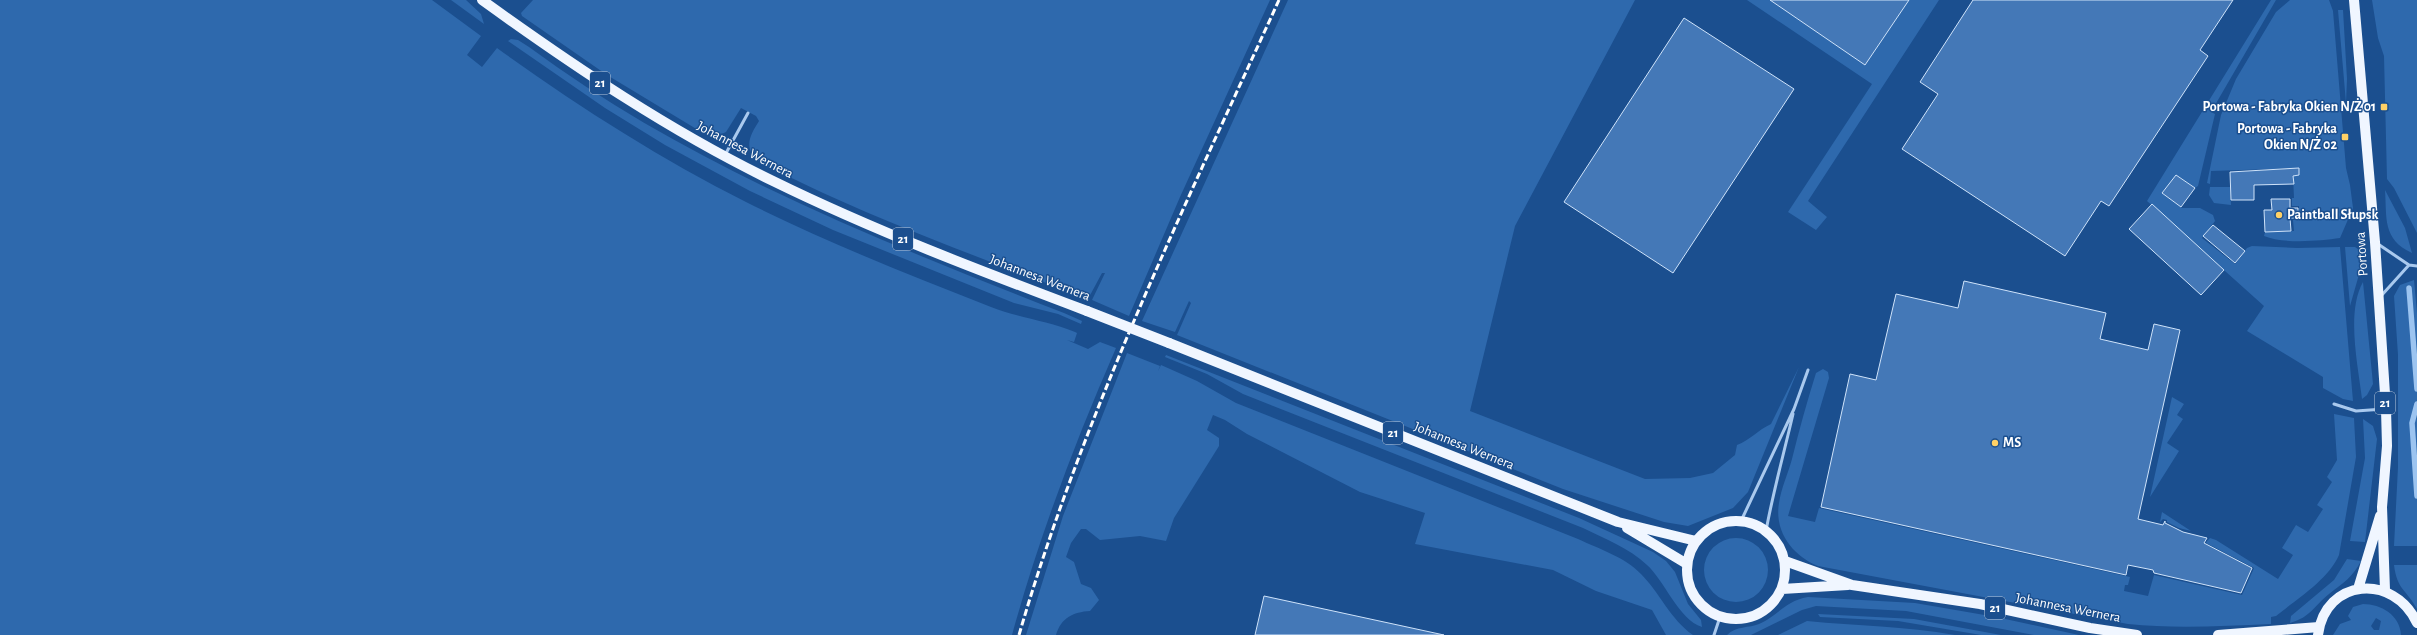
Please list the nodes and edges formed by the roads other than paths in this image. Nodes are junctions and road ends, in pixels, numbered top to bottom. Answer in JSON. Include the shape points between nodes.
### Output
{"nodes":[{"id":1,"x":482,"y":0,"type":"edge"},
{"id":2,"x":2354,"y":0,"type":"edge"},
{"id":3,"x":748,"y":113,"type":"dead end"},
{"id":4,"x":724,"y":156,"type":"junction"},
{"id":5,"x":2375,"y":242,"type":"junction"},
{"id":6,"x":2409,"y":265,"type":"junction"},
{"id":7,"x":2417,"y":266,"type":"edge"},
{"id":8,"x":2379,"y":299,"type":"junction"},
{"id":9,"x":1808,"y":370,"type":"dead end"},
{"id":10,"x":2334,"y":404,"type":"dead end"},
{"id":11,"x":1794,"y":409,"type":"junction"},
{"id":12,"x":2386,"y":409,"type":"junction"},
{"id":13,"x":2382,"y":507,"type":"junction"},
{"id":14,"x":1741,"y":521,"type":"junction"},
{"id":15,"x":1618,"y":522,"type":"junction"},
{"id":16,"x":1766,"y":531,"type":"junction"},
{"id":17,"x":1696,"y":541,"type":"junction"},
{"id":18,"x":1785,"y":561,"type":"junction"},
{"id":19,"x":1687,"y":564,"type":"junction"},
{"id":20,"x":1852,"y":585,"type":"junction"},
{"id":21,"x":1782,"y":589,"type":"junction"},
{"id":22,"x":2358,"y":589,"type":"junction"},
{"id":23,"x":2385,"y":590,"type":"junction"},
{"id":24,"x":1720,"y":617,"type":"junction"},
{"id":25,"x":2417,"y":623,"type":"edge"},
{"id":26,"x":2318,"y":631,"type":"edge"},
{"id":27,"x":1714,"y":635,"type":"edge"},
{"id":28,"x":2137,"y":635,"type":"edge"},
{"id":29,"x":2218,"y":635,"type":"edge"}],
"edges":[{"from":1,"to":4,"type":"main road","name":"Johannesa Wernera","number":"21","via":[[616,94]]},
{"from":2,"to":5,"type":"main road","name":"Portowa","number":"21"},
{"from":3,"to":4,"type":"lane"},
{"from":4,"to":15,"type":"main road","name":"Johannesa Wernera","number":"21","bridge":true,"via":[[814,201],[949,259],[1087,311]]},
{"from":5,"to":6,"type":"lane"},
{"from":5,"to":8,"type":"main road","name":"Portowa","number":"21"},
{"from":6,"to":7,"type":"lane"},
{"from":6,"to":8,"type":"lane"},
{"from":8,"to":12,"type":"main road","name":"Portowa","number":"21"},
{"from":9,"to":11,"type":"lane"},
{"from":10,"to":12,"type":"lane","via":[[2356,411]]},
{"from":11,"to":14,"type":"lane"},
{"from":11,"to":16,"type":"lane"},
{"from":12,"to":13,"type":"main road","name":"Portowa","number":"21","via":[[2387,446]]},
{"from":13,"to":22,"type":"main road","name":"Portowa","number":"21"},
{"from":13,"to":23,"type":"main road","name":"Portowa","number":"21"},
{"from":14,"to":16,"type":"main road"},
{"from":14,"to":17,"type":"main road","via":[[1717,524],[1705,531]]},
{"from":15,"to":17,"type":"main road","name":"Johannesa Wernera","number":"21"},
{"from":15,"to":19,"type":"main road","name":"Johannesa Wernera","number":"21"},
{"from":16,"to":18,"type":"main road","via":[[1781,550]]},
{"from":17,"to":19,"type":"main road"},
{"from":18,"to":20,"type":"main road","name":"Johannesa Wernera","number":"21"},
{"from":18,"to":21,"type":"main road"},
{"from":19,"to":24,"type":"main road","via":[[1689,586],[1694,596],[1701,605]]},
{"from":20,"to":21,"type":"main road","name":"Johannesa Wernera","number":"21"},
{"from":20,"to":28,"type":"main road","name":"Johannesa Wernera","number":"21","via":[[1980,604],[2090,628]]},
{"from":21,"to":24,"type":"main road","via":[[1774,602],[1763,612],[1742,619]]},
{"from":22,"to":23,"type":"main road"},
{"from":22,"to":26,"type":"main road","via":[[2340,596],[2326,610]]},
{"from":23,"to":25,"type":"main road","via":[[2400,598],[2411,610]]},
{"from":24,"to":27,"type":"lane"},
{"from":26,"to":29,"type":"main road"}]}
